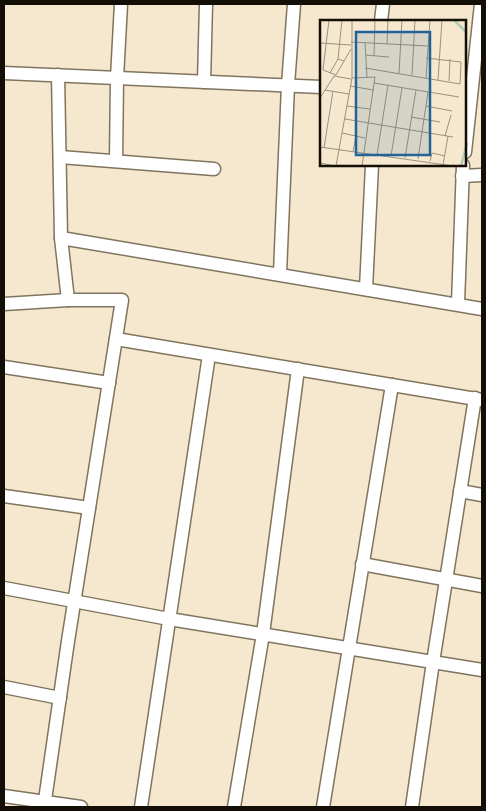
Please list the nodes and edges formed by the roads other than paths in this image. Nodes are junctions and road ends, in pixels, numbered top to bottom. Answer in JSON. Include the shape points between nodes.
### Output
{"nodes":[{"id":1,"x":121,"y":4,"type":"edge"},
{"id":2,"x":206,"y":4,"type":"edge"},
{"id":3,"x":294,"y":4,"type":"edge"},
{"id":4,"x":383,"y":4,"type":"edge"},
{"id":5,"x":481,"y":4,"type":"edge"},
{"id":6,"x":381,"y":20,"type":"edge"},
{"id":7,"x":4,"y":73,"type":"edge"},
{"id":8,"x":58,"y":75,"type":"junction"},
{"id":9,"x":117,"y":78,"type":"junction"},
{"id":10,"x":204,"y":82,"type":"junction"},
{"id":11,"x":288,"y":85,"type":"junction"},
{"id":12,"x":320,"y":87,"type":"edge"},
{"id":13,"x":468,"y":93,"type":"edge"},
{"id":14,"x":466,"y":132,"type":"edge"},
{"id":15,"x":60,"y":156,"type":"junction"},
{"id":16,"x":116,"y":161,"type":"junction"},
{"id":17,"x":372,"y":166,"type":"edge"},
{"id":18,"x":214,"y":169,"type":"dead end"},
{"id":19,"x":462,"y":170,"type":"edge"},
{"id":20,"x":482,"y":175,"type":"edge"},
{"id":21,"x":61,"y":238,"type":"junction"},
{"id":22,"x":280,"y":274,"type":"junction"},
{"id":23,"x":366,"y":289,"type":"junction"},
{"id":24,"x":68,"y":300,"type":"junction"},
{"id":25,"x":4,"y":304,"type":"edge"},
{"id":26,"x":458,"y":304,"type":"junction"},
{"id":27,"x":482,"y":309,"type":"edge"},
{"id":28,"x":116,"y":339,"type":"junction"},
{"id":29,"x":209,"y":354,"type":"junction"},
{"id":30,"x":4,"y":368,"type":"edge"},
{"id":31,"x":298,"y":369,"type":"junction"},
{"id":32,"x":109,"y":383,"type":"junction"},
{"id":33,"x":392,"y":385,"type":"junction"},
{"id":34,"x":479,"y":399,"type":"edge"},
{"id":35,"x":460,"y":491,"type":"junction"},
{"id":36,"x":482,"y":495,"type":"edge"},
{"id":37,"x":4,"y":496,"type":"edge"},
{"id":38,"x":89,"y":508,"type":"junction"},
{"id":39,"x":362,"y":564,"type":"junction"},
{"id":40,"x":446,"y":580,"type":"junction"},
{"id":41,"x":482,"y":586,"type":"edge"},
{"id":42,"x":4,"y":588,"type":"edge"},
{"id":43,"x":74,"y":601,"type":"junction"},
{"id":44,"x":169,"y":619,"type":"junction"},
{"id":45,"x":263,"y":634,"type":"junction"},
{"id":46,"x":348,"y":648,"type":"junction"},
{"id":47,"x":433,"y":662,"type":"junction"},
{"id":48,"x":482,"y":670,"type":"edge"},
{"id":49,"x":4,"y":687,"type":"edge"},
{"id":50,"x":60,"y":698,"type":"junction"},
{"id":51,"x":4,"y":796,"type":"edge"},
{"id":52,"x":44,"y":805,"type":"edge"},
{"id":53,"x":81,"y":807,"type":"edge"},
{"id":54,"x":141,"y":807,"type":"edge"},
{"id":55,"x":234,"y":807,"type":"edge"},
{"id":56,"x":323,"y":807,"type":"edge"},
{"id":57,"x":412,"y":807,"type":"edge"}],
"edges":[{"from":1,"to":9,"type":"street"},
{"from":2,"to":10,"type":"street"},
{"from":3,"to":11,"type":"street"},
{"from":4,"to":6,"type":"street"},
{"from":5,"to":13,"type":"street"},
{"from":7,"to":8,"type":"street"},
{"from":8,"to":9,"type":"street"},
{"from":8,"to":15,"type":"street"},
{"from":9,"to":10,"type":"street"},
{"from":9,"to":16,"type":"street"},
{"from":10,"to":11,"type":"street"},
{"from":11,"to":12,"type":"street"},
{"from":11,"to":22,"type":"street"},
{"from":13,"to":14,"type":"street"},
{"from":15,"to":16,"type":"street"},
{"from":15,"to":21,"type":"street"},
{"from":16,"to":18,"type":"street"},
{"from":17,"to":23,"type":"street"},
{"from":19,"to":20,"type":"street"},
{"from":19,"to":26,"type":"street"},
{"from":21,"to":22,"type":"street"},
{"from":21,"to":24,"type":"street"},
{"from":22,"to":23,"type":"street"},
{"from":23,"to":26,"type":"street"},
{"from":24,"to":25,"type":"street"},
{"from":24,"to":28,"type":"street","via":[[122,300]]},
{"from":26,"to":27,"type":"street"},
{"from":28,"to":29,"type":"street"},
{"from":28,"to":32,"type":"street"},
{"from":29,"to":31,"type":"street"},
{"from":29,"to":44,"type":"street"},
{"from":30,"to":32,"type":"street"},
{"from":31,"to":33,"type":"street"},
{"from":31,"to":45,"type":"street"},
{"from":32,"to":38,"type":"street"},
{"from":33,"to":34,"type":"street"},
{"from":33,"to":39,"type":"street"},
{"from":34,"to":35,"type":"street"},
{"from":35,"to":36,"type":"street"},
{"from":35,"to":40,"type":"street"},
{"from":37,"to":38,"type":"street"},
{"from":38,"to":43,"type":"street"},
{"from":39,"to":40,"type":"street"},
{"from":39,"to":46,"type":"street"},
{"from":40,"to":41,"type":"street"},
{"from":40,"to":47,"type":"street"},
{"from":42,"to":43,"type":"street"},
{"from":43,"to":44,"type":"street"},
{"from":43,"to":50,"type":"street"},
{"from":44,"to":45,"type":"street"},
{"from":44,"to":54,"type":"street"},
{"from":45,"to":46,"type":"street"},
{"from":45,"to":55,"type":"street"},
{"from":46,"to":47,"type":"street"},
{"from":46,"to":56,"type":"street"},
{"from":47,"to":48,"type":"street"},
{"from":47,"to":57,"type":"street"},
{"from":49,"to":50,"type":"street"},
{"from":50,"to":52,"type":"street"},
{"from":51,"to":52,"type":"street"},
{"from":52,"to":53,"type":"street"}]}
